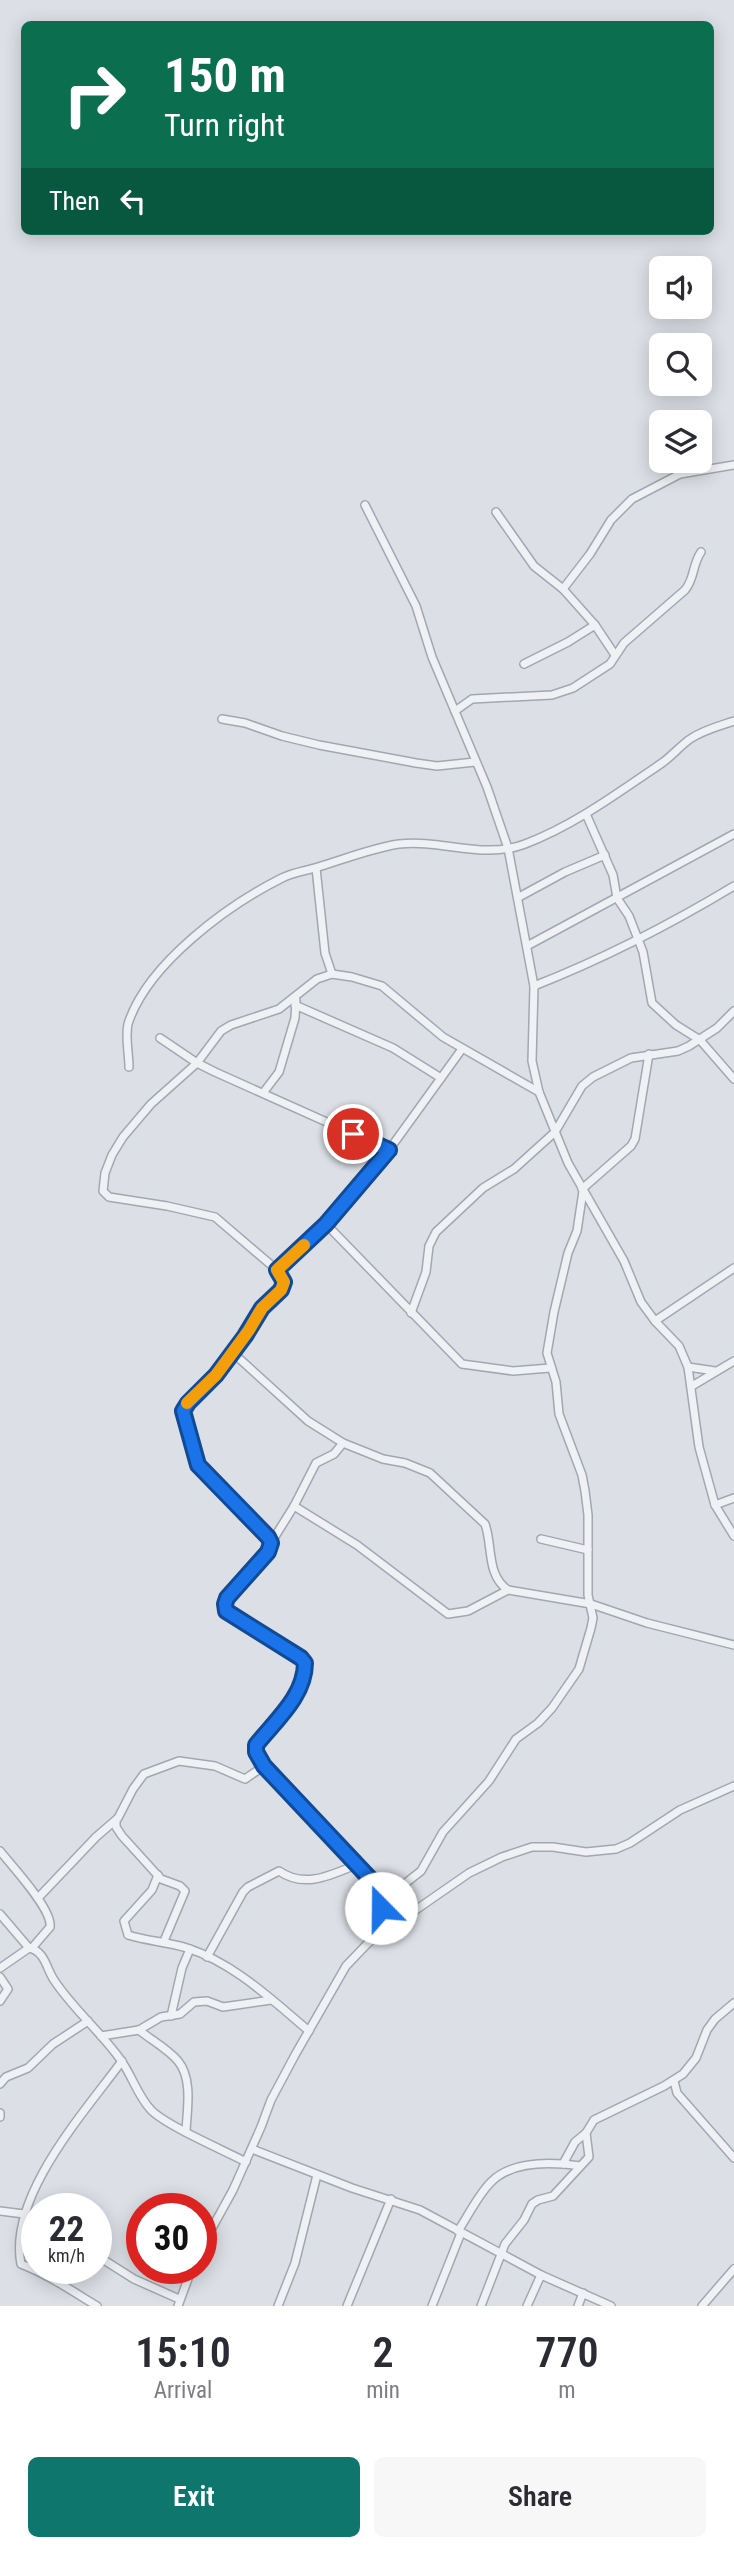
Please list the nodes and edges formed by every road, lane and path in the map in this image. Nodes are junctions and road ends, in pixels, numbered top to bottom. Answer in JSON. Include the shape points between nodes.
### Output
{"nodes":[{"id":1,"x":734,"y":465,"type":"edge"},
{"id":2,"x":365,"y":505,"type":"dead end"},
{"id":3,"x":496,"y":512,"type":"dead end"},
{"id":4,"x":701,"y":552,"type":"dead end"},
{"id":5,"x":563,"y":589,"type":"junction"},
{"id":6,"x":595,"y":625,"type":"junction"},
{"id":7,"x":615,"y":655,"type":"junction"},
{"id":8,"x":524,"y":664,"type":"dead end"},
{"id":9,"x":456,"y":711,"type":"junction"},
{"id":10,"x":222,"y":719,"type":"dead end"},
{"id":11,"x":734,"y":721,"type":"edge"},
{"id":12,"x":475,"y":762,"type":"junction"},
{"id":13,"x":586,"y":814,"type":"junction"},
{"id":14,"x":734,"y":834,"type":"edge"},
{"id":15,"x":508,"y":848,"type":"junction"},
{"id":16,"x":605,"y":855,"type":"junction"},
{"id":17,"x":316,"y":868,"type":"junction"},
{"id":18,"x":734,"y":886,"type":"edge"},
{"id":19,"x":519,"y":897,"type":"junction"},
{"id":20,"x":617,"y":898,"type":"junction"},
{"id":21,"x":637,"y":938,"type":"junction"},
{"id":22,"x":527,"y":946,"type":"junction"},
{"id":23,"x":332,"y":974,"type":"junction"},
{"id":24,"x":534,"y":986,"type":"junction"},
{"id":25,"x":296,"y":1000,"type":"junction"},
{"id":26,"x":734,"y":1011,"type":"edge"},
{"id":27,"x":160,"y":1038,"type":"dead end"},
{"id":28,"x":700,"y":1040,"type":"junction"},
{"id":29,"x":462,"y":1049,"type":"junction"},
{"id":30,"x":649,"y":1054,"type":"junction"},
{"id":31,"x":197,"y":1063,"type":"junction"},
{"id":32,"x":129,"y":1067,"type":"dead end"},
{"id":33,"x":442,"y":1077,"type":"junction"},
{"id":34,"x":734,"y":1079,"type":"edge"},
{"id":35,"x":539,"y":1092,"type":"junction"},
{"id":36,"x":263,"y":1093,"type":"junction"},
{"id":37,"x":555,"y":1132,"type":"junction"},
{"id":38,"x":389,"y":1150,"type":"junction"},
{"id":39,"x":583,"y":1190,"type":"junction"},
{"id":40,"x":326,"y":1224,"type":"junction"},
{"id":41,"x":734,"y":1268,"type":"edge"},
{"id":42,"x":277,"y":1270,"type":"junction"},
{"id":43,"x":411,"y":1313,"type":"junction"},
{"id":44,"x":655,"y":1321,"type":"junction"},
{"id":45,"x":232,"y":1352,"type":"junction"},
{"id":46,"x":734,"y":1361,"type":"edge"},
{"id":47,"x":688,"y":1367,"type":"junction"},
{"id":48,"x":550,"y":1368,"type":"junction"},
{"id":49,"x":716,"y":1372,"type":"junction"},
{"id":50,"x":692,"y":1386,"type":"junction"},
{"id":51,"x":343,"y":1443,"type":"junction"},
{"id":52,"x":734,"y":1498,"type":"edge"},
{"id":53,"x":715,"y":1505,"type":"junction"},
{"id":54,"x":294,"y":1506,"type":"junction"},
{"id":55,"x":734,"y":1536,"type":"edge"},
{"id":56,"x":541,"y":1539,"type":"dead end"},
{"id":57,"x":271,"y":1543,"type":"junction"},
{"id":58,"x":588,"y":1550,"type":"junction"},
{"id":59,"x":508,"y":1590,"type":"junction"},
{"id":60,"x":591,"y":1604,"type":"junction"},
{"id":61,"x":734,"y":1645,"type":"edge"},
{"id":62,"x":264,"y":1766,"type":"junction"},
{"id":63,"x":734,"y":1786,"type":"edge"},
{"id":64,"x":116,"y":1820,"type":"junction"},
{"id":65,"x":0,"y":1850,"type":"edge"},
{"id":66,"x":358,"y":1864,"type":"junction"},
{"id":67,"x":158,"y":1875,"type":"junction"},
{"id":68,"x":38,"y":1898,"type":"junction"},
{"id":69,"x":381,"y":1908,"type":"junction"},
{"id":70,"x":0,"y":1914,"type":"edge"},
{"id":71,"x":164,"y":1941,"type":"junction"},
{"id":72,"x":368,"y":1944,"type":"junction"},
{"id":73,"x":30,"y":1948,"type":"junction"},
{"id":74,"x":190,"y":1949,"type":"junction"},
{"id":75,"x":207,"y":1957,"type":"junction"},
{"id":76,"x":0,"y":1968,"type":"edge"},
{"id":77,"x":0,"y":1977,"type":"edge"},
{"id":78,"x":271,"y":2000,"type":"junction"},
{"id":79,"x":0,"y":2001,"type":"edge"},
{"id":80,"x":734,"y":2003,"type":"edge"},
{"id":81,"x":172,"y":2016,"type":"junction"},
{"id":82,"x":88,"y":2021,"type":"junction"},
{"id":83,"x":139,"y":2030,"type":"junction"},
{"id":84,"x":309,"y":2031,"type":"junction"},
{"id":85,"x":101,"y":2036,"type":"junction"},
{"id":86,"x":122,"y":2061,"type":"junction"},
{"id":87,"x":674,"y":2081,"type":"junction"},
{"id":88,"x":0,"y":2084,"type":"edge"},
{"id":89,"x":186,"y":2131,"type":"junction"},
{"id":90,"x":586,"y":2133,"type":"junction"},
{"id":91,"x":252,"y":2149,"type":"junction"},
{"id":92,"x":734,"y":2158,"type":"edge"},
{"id":93,"x":246,"y":2162,"type":"junction"},
{"id":94,"x":564,"y":2164,"type":"junction"},
{"id":95,"x":580,"y":2166,"type":"junction"},
{"id":96,"x":317,"y":2175,"type":"junction"},
{"id":97,"x":35,"y":2193,"type":"edge"},
{"id":98,"x":391,"y":2199,"type":"junction"},
{"id":99,"x":0,"y":2211,"type":"edge"},
{"id":100,"x":21,"y":2214,"type":"edge"},
{"id":101,"x":217,"y":2217,"type":"edge"},
{"id":102,"x":459,"y":2232,"type":"junction"},
{"id":103,"x":503,"y":2254,"type":"junction"},
{"id":104,"x":112,"y":2265,"type":"edge"},
{"id":105,"x":734,"y":2270,"type":"edge"},
{"id":106,"x":541,"y":2275,"type":"junction"},
{"id":107,"x":60,"y":2284,"type":"edge"},
{"id":108,"x":185,"y":2284,"type":"edge"},
{"id":109,"x":583,"y":2293,"type":"junction"},
{"id":110,"x":178,"y":2302,"type":"edge"},
{"id":111,"x":97,"y":2306,"type":"edge"},
{"id":112,"x":278,"y":2306,"type":"edge"},
{"id":113,"x":347,"y":2306,"type":"edge"},
{"id":114,"x":432,"y":2306,"type":"edge"},
{"id":115,"x":481,"y":2306,"type":"edge"},
{"id":116,"x":527,"y":2306,"type":"edge"},
{"id":117,"x":578,"y":2306,"type":"edge"},
{"id":118,"x":611,"y":2306,"type":"edge"},
{"id":119,"x":702,"y":2306,"type":"edge"}],
"edges":[{"from":1,"to":5,"type":"street","via":[[680,474],[632,499],[611,520]]},
{"from":2,"to":9,"type":"street","via":[[416,607]]},
{"from":3,"to":5,"type":"street","via":[[534,566]]},
{"from":4,"to":7,"type":"street","via":[[685,590]]},
{"from":5,"to":6,"type":"street"},
{"from":6,"to":7,"type":"street"},
{"from":6,"to":8,"type":"street"},
{"from":7,"to":9,"type":"street","via":[[610,664],[563,693],[481,698]]},
{"from":9,"to":12,"type":"street"},
{"from":10,"to":12,"type":"street","via":[[319,745],[416,763]]},
{"from":11,"to":13,"type":"street","via":[[690,739]]},
{"from":12,"to":15,"type":"street"},
{"from":13,"to":15,"type":"street"},
{"from":13,"to":16,"type":"street"},
{"from":14,"to":20,"type":"street"},
{"from":15,"to":17,"type":"street","via":[[472,851],[402,844]]},
{"from":15,"to":19,"type":"street"},
{"from":16,"to":19,"type":"street"},
{"from":16,"to":20,"type":"street"},
{"from":17,"to":23,"type":"street","via":[[325,953]]},
{"from":17,"to":32,"type":"street","via":[[285,876],[235,904],[162,968],[127,1027]]},
{"from":18,"to":21,"type":"street"},
{"from":19,"to":22,"type":"street"},
{"from":20,"to":21,"type":"street"},
{"from":20,"to":22,"type":"street"},
{"from":21,"to":24,"type":"street"},
{"from":21,"to":28,"type":"street","via":[[647,965],[652,1003]]},
{"from":22,"to":24,"type":"street"},
{"from":23,"to":25,"type":"street","via":[[317,979]]},
{"from":23,"to":29,"type":"street","via":[[382,986]]},
{"from":24,"to":35,"type":"street","via":[[532,1061]]},
{"from":25,"to":31,"type":"street","via":[[225,1028]]},
{"from":25,"to":33,"type":"street"},
{"from":25,"to":36,"type":"street","via":[[279,1072]]},
{"from":26,"to":28,"type":"street"},
{"from":27,"to":31,"type":"street"},
{"from":28,"to":30,"type":"street","via":[[678,1051]]},
{"from":28,"to":34,"type":"street"},
{"from":29,"to":33,"type":"street"},
{"from":29,"to":35,"type":"street"},
{"from":30,"to":37,"type":"street","via":[[631,1058],[582,1086]]},
{"from":30,"to":39,"type":"street","via":[[635,1139]]},
{"from":31,"to":36,"type":"street"},
{"from":31,"to":42,"type":"street","via":[[145,1110],[123,1137],[109,1164],[103,1191],[113,1199],[215,1217]]},
{"from":33,"to":38,"type":"street"},
{"from":35,"to":37,"type":"street"},
{"from":36,"to":38,"type":"street"},
{"from":37,"to":39,"type":"street"},
{"from":37,"to":43,"type":"street","via":[[436,1232]]},
{"from":38,"to":40,"type":"street"},
{"from":39,"to":44,"type":"street"},
{"from":39,"to":48,"type":"street","via":[[577,1231],[549,1335]]},
{"from":40,"to":42,"type":"street"},
{"from":40,"to":43,"type":"street"},
{"from":41,"to":44,"type":"street"},
{"from":42,"to":45,"type":"street","via":[[283,1287],[262,1308]]},
{"from":43,"to":48,"type":"street","via":[[462,1364],[513,1371]]},
{"from":44,"to":47,"type":"street","via":[[679,1346]]},
{"from":45,"to":51,"type":"street","via":[[308,1421]]},
{"from":45,"to":57,"type":"street","via":[[183,1411],[198,1465]]},
{"from":46,"to":49,"type":"street"},
{"from":47,"to":49,"type":"street"},
{"from":47,"to":50,"type":"street"},
{"from":48,"to":58,"type":"street","via":[[563,1428],[582,1475]]},
{"from":49,"to":50,"type":"street"},
{"from":50,"to":53,"type":"street","via":[[699,1447]]},
{"from":51,"to":54,"type":"street","via":[[316,1463]]},
{"from":51,"to":59,"type":"street","via":[[430,1473],[485,1524],[492,1568]]},
{"from":52,"to":53,"type":"street"},
{"from":53,"to":55,"type":"street"},
{"from":54,"to":57,"type":"street"},
{"from":54,"to":59,"type":"street","via":[[356,1545],[448,1614],[468,1611]]},
{"from":56,"to":58,"type":"street"},
{"from":57,"to":62,"type":"street","via":[[225,1604],[228,1615],[305,1663],[294,1696],[256,1745]]},
{"from":58,"to":60,"type":"street"},
{"from":59,"to":60,"type":"street"},
{"from":60,"to":61,"type":"street"},
{"from":60,"to":69,"type":"street","via":[[593,1618],[576,1675],[544,1717],[516,1739],[489,1781],[443,1832],[421,1871]]},
{"from":62,"to":64,"type":"street","via":[[245,1779],[205,1764],[173,1762],[142,1777]]},
{"from":62,"to":66,"type":"street"},
{"from":63,"to":72,"type":"street","via":[[680,1810],[616,1849],[586,1852],[532,1847],[502,1857],[469,1873]]},
{"from":64,"to":67,"type":"street","via":[[122,1836]]},
{"from":64,"to":68,"type":"street"},
{"from":65,"to":68,"type":"street"},
{"from":66,"to":69,"type":"street","via":[[378,1887]]},
{"from":66,"to":75,"type":"street","via":[[318,1880],[289,1878],[279,1871],[248,1887]]},
{"from":67,"to":71,"type":"street","via":[[186,1893]]},
{"from":67,"to":71,"type":"street","via":[[124,1923],[131,1936]]},
{"from":68,"to":73,"type":"street","via":[[52,1924]]},
{"from":69,"to":72,"type":"street"},
{"from":70,"to":73,"type":"street"},
{"from":71,"to":74,"type":"street"},
{"from":72,"to":84,"type":"street","via":[[346,1966]]},
{"from":73,"to":76,"type":"street"},
{"from":73,"to":82,"type":"street","via":[[41,1955],[53,1979]]},
{"from":74,"to":75,"type":"street"},
{"from":74,"to":81,"type":"street"},
{"from":75,"to":78,"type":"street"},
{"from":77,"to":79,"type":"street","via":[[8,1991]]},
{"from":78,"to":81,"type":"street","via":[[223,2007],[194,2001]]},
{"from":78,"to":84,"type":"street"},
{"from":80,"to":87,"type":"street","via":[[715,2018],[696,2057]]},
{"from":81,"to":83,"type":"street"},
{"from":82,"to":85,"type":"street"},
{"from":82,"to":88,"type":"street"},
{"from":83,"to":85,"type":"street"},
{"from":83,"to":89,"type":"street","via":[[181,2066],[188,2093]]},
{"from":84,"to":91,"type":"street","via":[[271,2100]]},
{"from":85,"to":86,"type":"street"},
{"from":86,"to":89,"type":"street","via":[[150,2109]]},
{"from":86,"to":97,"type":"street","via":[[61,2145]]},
{"from":87,"to":90,"type":"street","via":[[598,2118]]},
{"from":87,"to":92,"type":"street","via":[[677,2093]]},
{"from":89,"to":93,"type":"street"},
{"from":90,"to":94,"type":"street","via":[[575,2142]]},
{"from":90,"to":95,"type":"street","via":[[590,2155]]},
{"from":91,"to":93,"type":"street"},
{"from":91,"to":96,"type":"street"},
{"from":93,"to":101,"type":"street"},
{"from":94,"to":95,"type":"street"},
{"from":94,"to":102,"type":"street","via":[[521,2167],[494,2179]]},
{"from":95,"to":103,"type":"street","via":[[553,2196],[532,2204]]},
{"from":96,"to":98,"type":"street"},
{"from":96,"to":112,"type":"street","via":[[295,2263]]},
{"from":98,"to":102,"type":"street"},
{"from":98,"to":113,"type":"street"},
{"from":99,"to":100,"type":"street"},
{"from":102,"to":103,"type":"street"},
{"from":102,"to":114,"type":"street"},
{"from":103,"to":106,"type":"street"},
{"from":103,"to":115,"type":"street"},
{"from":104,"to":110,"type":"street"},
{"from":105,"to":119,"type":"street"},
{"from":106,"to":109,"type":"street"},
{"from":106,"to":116,"type":"street"},
{"from":107,"to":111,"type":"street"},
{"from":108,"to":110,"type":"street"},
{"from":109,"to":117,"type":"street"},
{"from":109,"to":118,"type":"street"}]}
